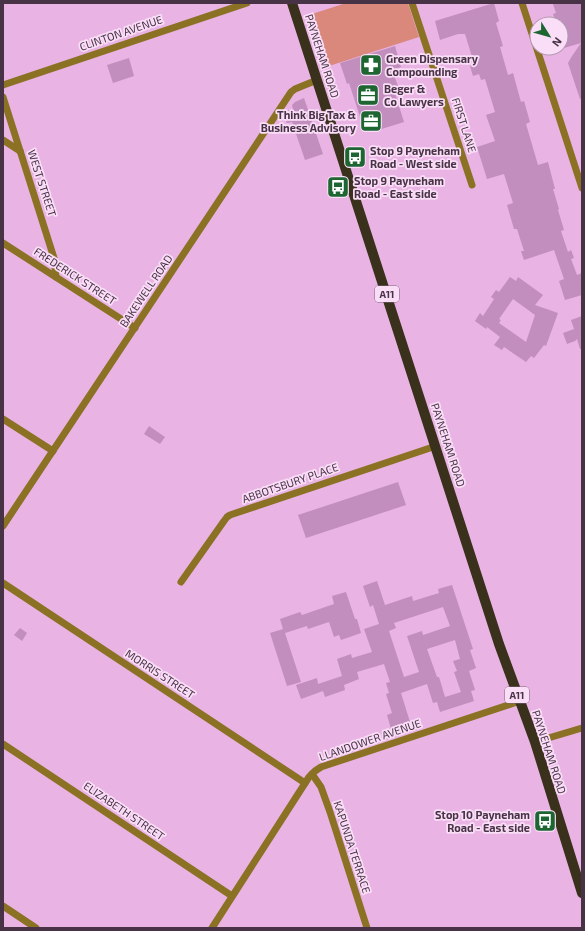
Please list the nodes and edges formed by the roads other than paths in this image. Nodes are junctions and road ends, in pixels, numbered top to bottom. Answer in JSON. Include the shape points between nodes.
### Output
{"nodes":[{"id":1,"x":247,"y":3,"type":"edge"},
{"id":2,"x":292,"y":3,"type":"edge"},
{"id":3,"x":412,"y":3,"type":"edge"},
{"id":4,"x":522,"y":3,"type":"edge"},
{"id":5,"x":318,"y":80,"type":"junction"},
{"id":6,"x":3,"y":85,"type":"edge"},
{"id":7,"x":3,"y":97,"type":"edge"},
{"id":8,"x":3,"y":140,"type":"edge"},
{"id":9,"x":20,"y":151,"type":"junction"},
{"id":10,"x":472,"y":185,"type":"dead end"},
{"id":11,"x":582,"y":188,"type":"edge"},
{"id":12,"x":3,"y":243,"type":"edge"},
{"id":13,"x":56,"y":277,"type":"junction"},
{"id":14,"x":135,"y":328,"type":"junction"},
{"id":15,"x":3,"y":419,"type":"edge"},
{"id":16,"x":436,"y":446,"type":"junction"},
{"id":17,"x":53,"y":451,"type":"junction"},
{"id":18,"x":3,"y":526,"type":"edge"},
{"id":19,"x":181,"y":582,"type":"dead end"},
{"id":20,"x":3,"y":583,"type":"edge"},
{"id":21,"x":520,"y":701,"type":"junction"},
{"id":22,"x":582,"y":728,"type":"edge"},
{"id":23,"x":534,"y":742,"type":"junction"},
{"id":24,"x":3,"y":744,"type":"edge"},
{"id":25,"x":312,"y":774,"type":"junction"},
{"id":26,"x":305,"y":783,"type":"junction"},
{"id":27,"x":582,"y":893,"type":"edge"},
{"id":28,"x":232,"y":896,"type":"junction"},
{"id":29,"x":3,"y":906,"type":"edge"},
{"id":30,"x":36,"y":928,"type":"edge"},
{"id":31,"x":212,"y":928,"type":"edge"},
{"id":32,"x":367,"y":928,"type":"edge"}],
"edges":[{"from":1,"to":6,"type":"street","name":"CLINTON AVENUE"},
{"from":2,"to":5,"type":"main road","name":"PAYNEHAM ROAD","number":"A11"},
{"from":3,"to":10,"type":"street","name":"FIRST LANE"},
{"from":4,"to":11,"type":"street"},
{"from":5,"to":14,"type":"street","name":"BAKEWELL ROAD","via":[[291,92]]},
{"from":5,"to":16,"type":"main road","name":"PAYNEHAM ROAD","number":"A11"},
{"from":7,"to":9,"type":"street","name":"WEST STREET"},
{"from":8,"to":9,"type":"street"},
{"from":9,"to":13,"type":"street","name":"WEST STREET","via":[[54,258]]},
{"from":12,"to":13,"type":"street","name":"FREDERICK STREET"},
{"from":13,"to":14,"type":"street","name":"FREDERICK STREET"},
{"from":14,"to":17,"type":"street","name":"BAKEWELL ROAD"},
{"from":15,"to":17,"type":"street"},
{"from":16,"to":19,"type":"street","name":"ABBOTSBURY PLACE","via":[[230,515]]},
{"from":16,"to":21,"type":"main road","name":"PAYNEHAM ROAD","number":"A11"},
{"from":17,"to":18,"type":"street","name":"BAKEWELL ROAD"},
{"from":20,"to":26,"type":"street","name":"MORRIS STREET"},
{"from":21,"to":23,"type":"main road","name":"PAYNEHAM ROAD","number":"A11"},
{"from":21,"to":25,"type":"street","name":"LLANDOWER AVENUE","via":[[321,767]]},
{"from":22,"to":23,"type":"street"},
{"from":23,"to":27,"type":"main road","name":"PAYNEHAM ROAD","number":"A11"},
{"from":24,"to":28,"type":"street","name":"ELIZABETH STREET"},
{"from":25,"to":26,"type":"street","name":"LLANDOWER AVENUE"},
{"from":25,"to":32,"type":"street","name":"KAPUNDA TERRACE","via":[[321,787],[330,812]]},
{"from":26,"to":28,"type":"street","name":"LLANDOWER AVENUE"},
{"from":28,"to":31,"type":"street","name":"LLANDOWER AVENUE"},
{"from":29,"to":30,"type":"street"}]}
